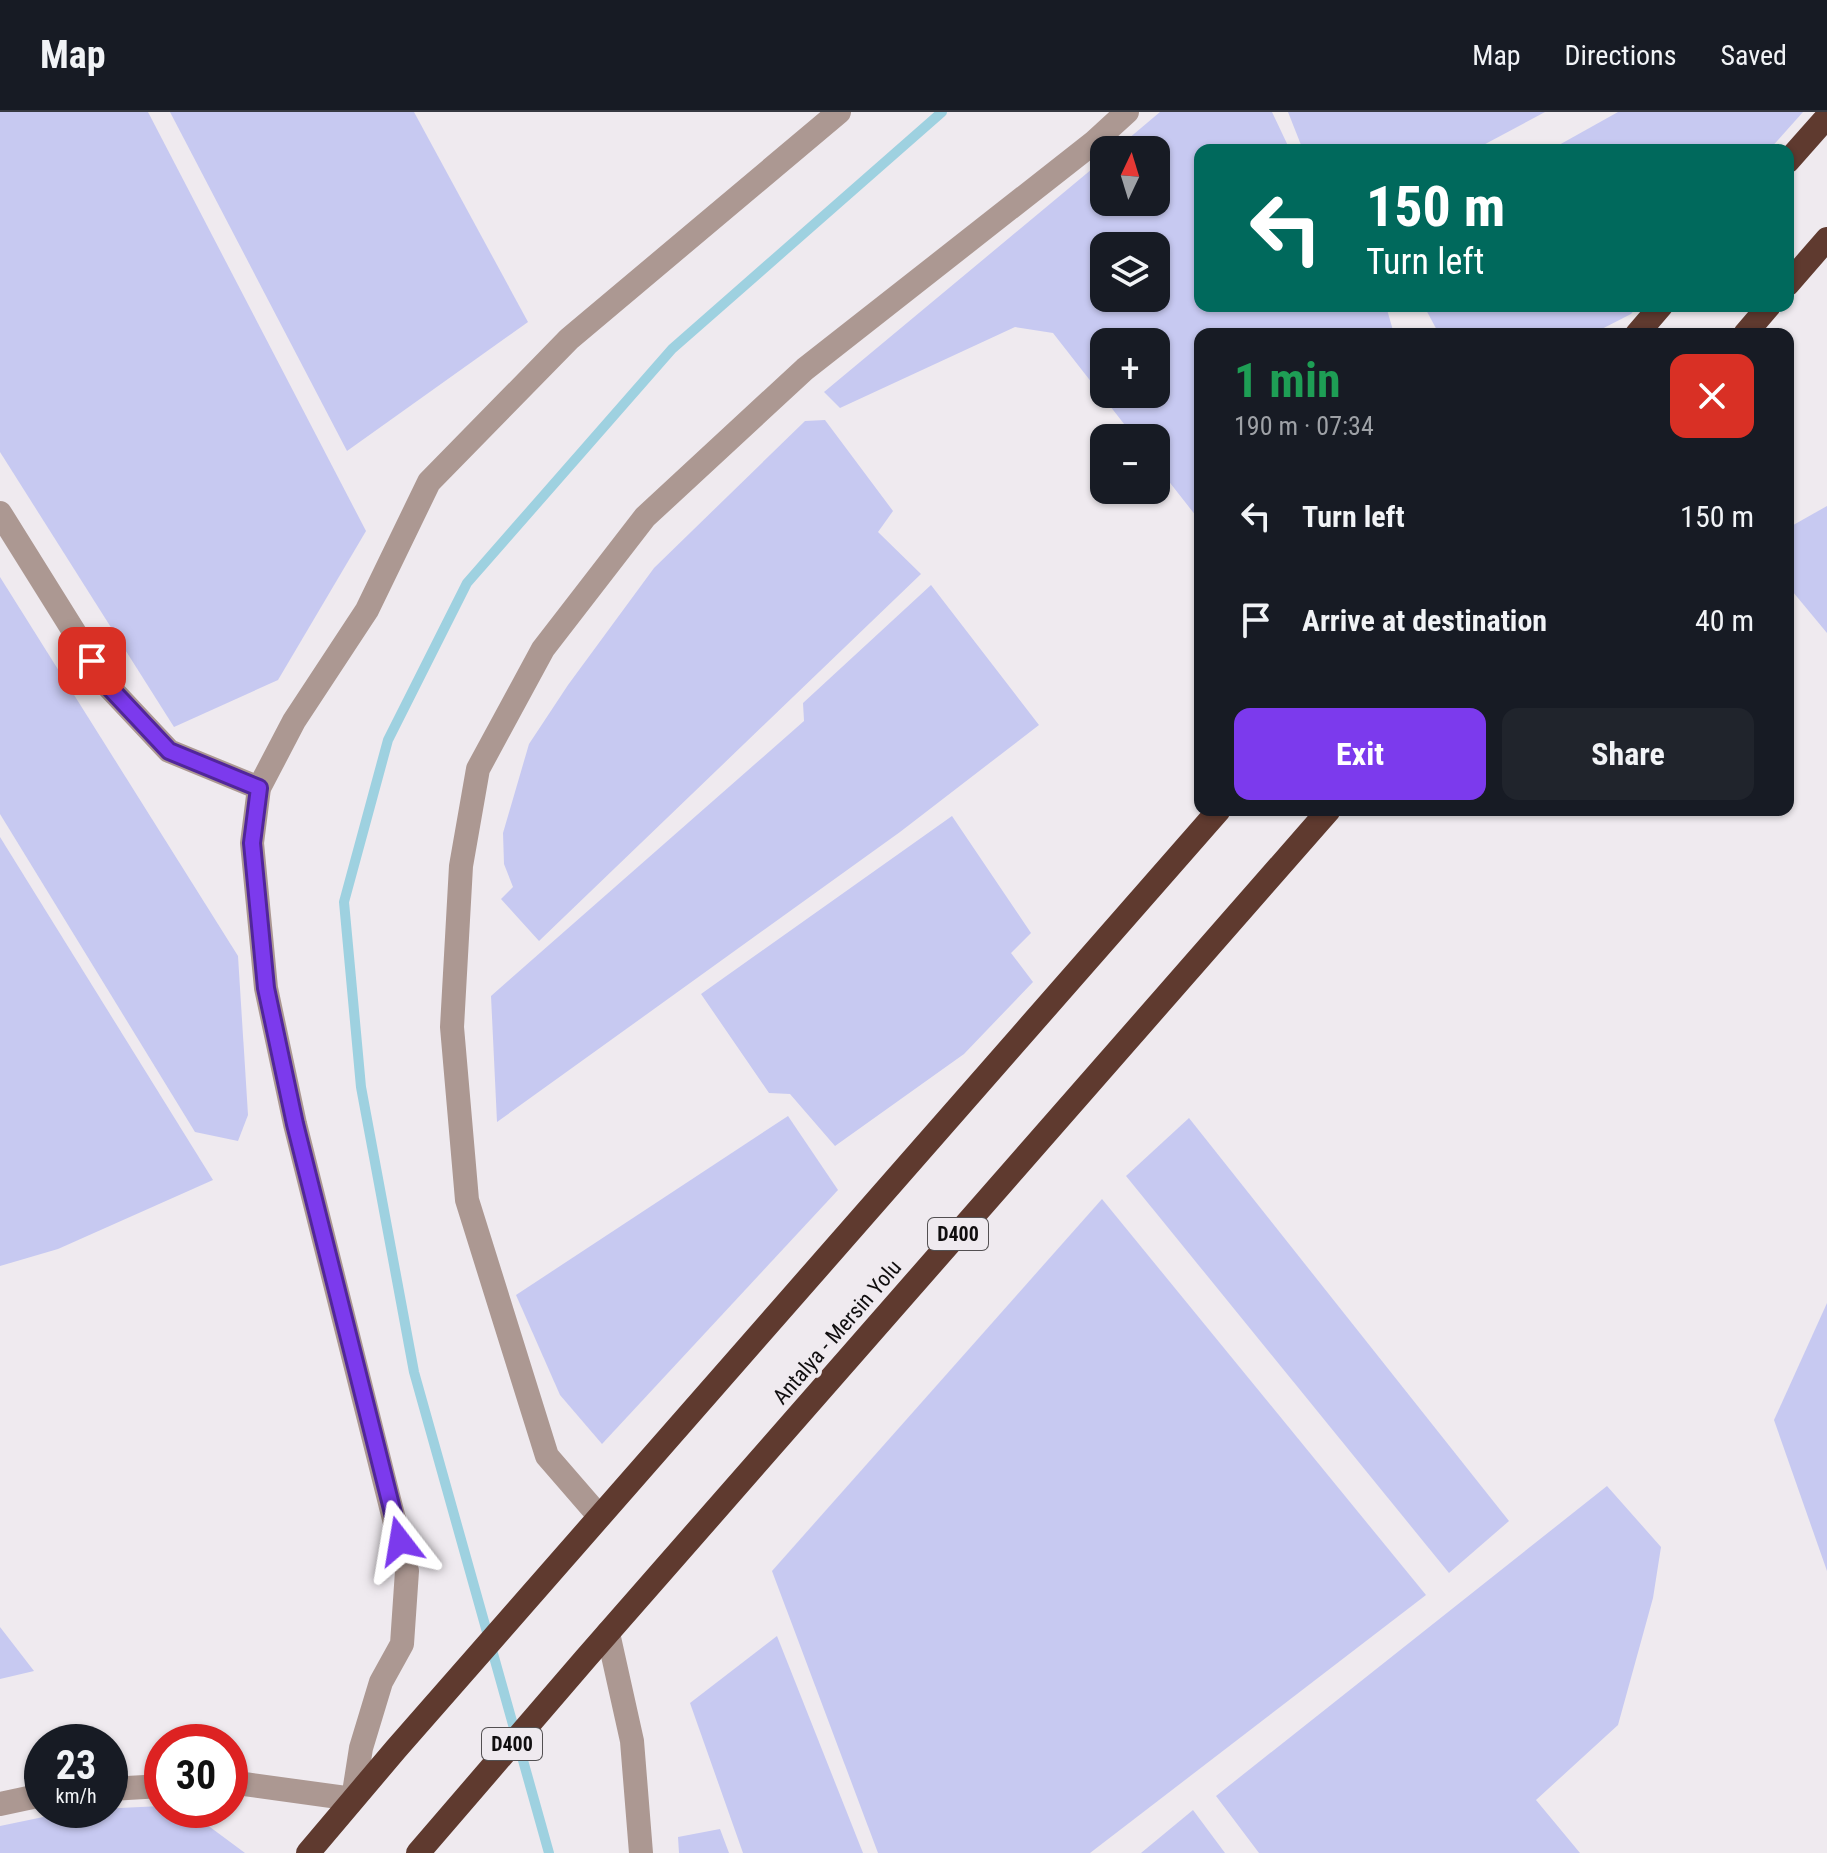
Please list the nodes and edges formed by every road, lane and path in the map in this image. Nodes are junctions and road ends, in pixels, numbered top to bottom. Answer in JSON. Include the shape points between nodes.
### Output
{"nodes":[{"id":1,"x":839,"y":112,"type":"edge"},
{"id":2,"x":1127,"y":112,"type":"edge"},
{"id":3,"x":1827,"y":117,"type":"edge"},
{"id":4,"x":1794,"y":154,"type":"edge"},
{"id":5,"x":1827,"y":239,"type":"edge"},
{"id":6,"x":1794,"y":277,"type":"edge"},
{"id":7,"x":1656,"y":312,"type":"edge"},
{"id":8,"x":1764,"y":312,"type":"edge"},
{"id":9,"x":1642,"y":328,"type":"edge"},
{"id":10,"x":1750,"y":328,"type":"edge"},
{"id":11,"x":0,"y":513,"type":"edge"},
{"id":12,"x":259,"y":788,"type":"junction"},
{"id":13,"x":1214,"y":816,"type":"edge"},
{"id":14,"x":1324,"y":816,"type":"edge"},
{"id":15,"x":599,"y":1516,"type":"junction"},
{"id":16,"x":608,"y":1633,"type":"junction"},
{"id":17,"x":248,"y":1784,"type":"edge"},
{"id":18,"x":24,"y":1799,"type":"edge"},
{"id":19,"x":353,"y":1799,"type":"junction"},
{"id":20,"x":0,"y":1804,"type":"edge"},
{"id":21,"x":308,"y":1853,"type":"edge"},
{"id":22,"x":418,"y":1853,"type":"edge"},
{"id":23,"x":641,"y":1853,"type":"edge"}],
"edges":[{"from":1,"to":12,"type":"street","via":[[569,339],[429,482],[367,610],[294,721]]},
{"from":2,"to":15,"type":"street","via":[[805,369],[645,517],[543,649],[478,769],[461,866],[452,1027],[467,1200],[547,1456]]},
{"from":3,"to":4,"type":"highway"},
{"from":5,"to":6,"type":"highway"},
{"from":7,"to":9,"type":"highway"},
{"from":8,"to":10,"type":"highway"},
{"from":11,"to":12,"type":"street","via":[[108,686],[169,751]]},
{"from":12,"to":19,"type":"street","via":[[252,843],[266,988],[407,1571],[402,1644],[381,1682],[361,1748]]},
{"from":13,"to":15,"type":"highway"},
{"from":14,"to":16,"type":"highway","name":"Antalya - Mersin Yolu","number":"D400"},
{"from":15,"to":19,"type":"highway"},
{"from":16,"to":22,"type":"highway","name":"Antalya - Mersin Yolu","number":"D400"},
{"from":16,"to":23,"type":"street","via":[[632,1741]]},
{"from":17,"to":19,"type":"street"},
{"from":18,"to":20,"type":"street"},
{"from":19,"to":21,"type":"highway"}]}
